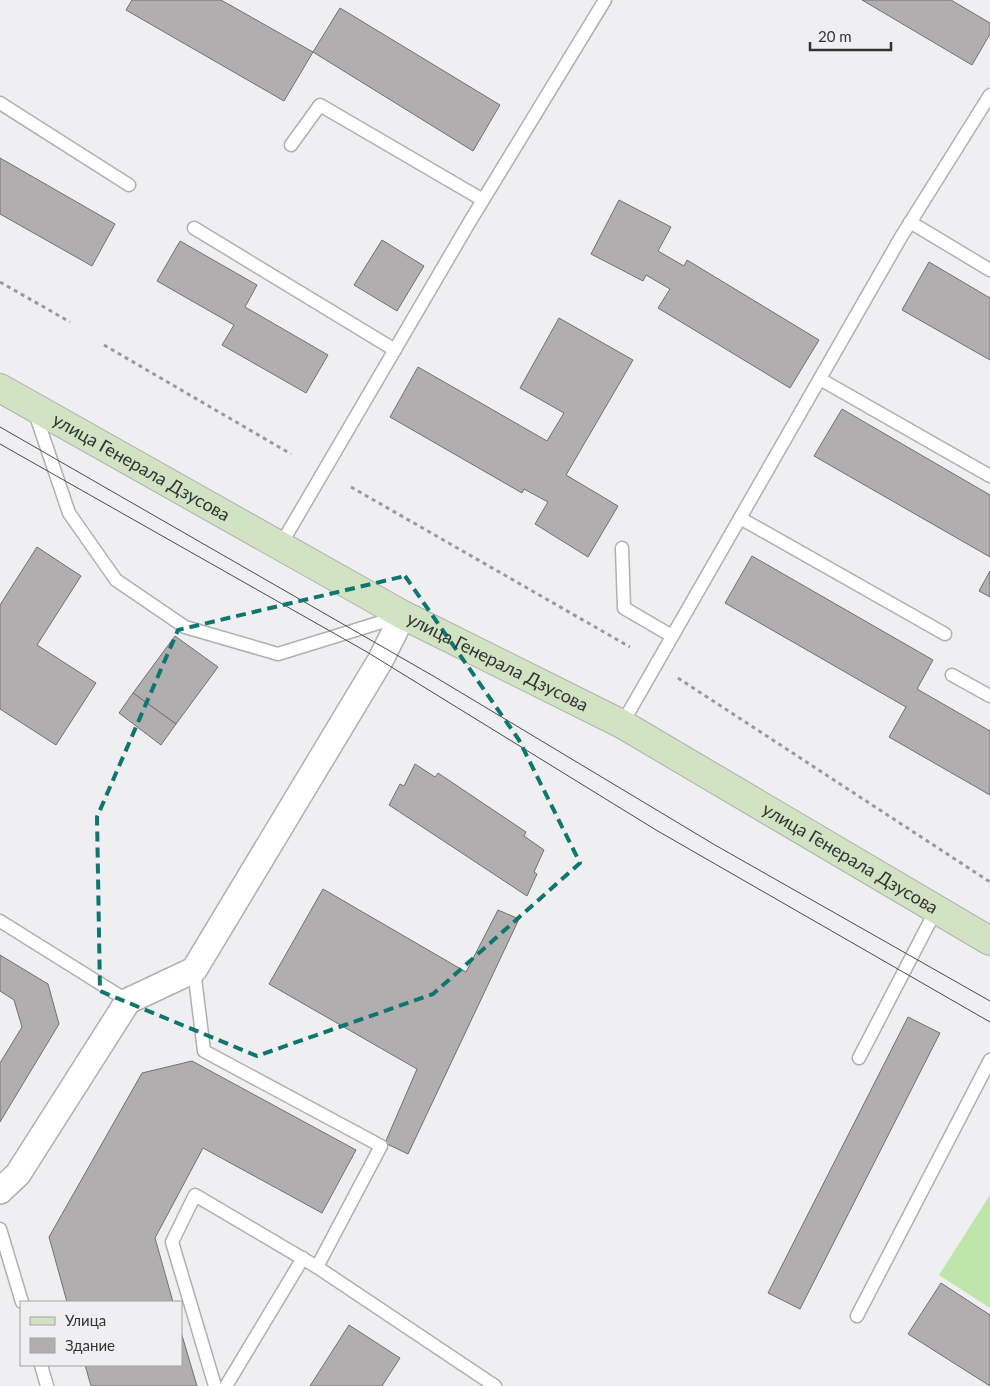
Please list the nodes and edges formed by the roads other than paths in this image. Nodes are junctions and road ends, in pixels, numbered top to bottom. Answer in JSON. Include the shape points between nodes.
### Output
{"nodes":[{"id":1,"x":605,"y":0,"type":"edge"},
{"id":2,"x":990,"y":95,"type":"edge"},
{"id":3,"x":0,"y":103,"type":"edge"},
{"id":4,"x":291,"y":145,"type":"dead end"},
{"id":5,"x":129,"y":185,"type":"dead end"},
{"id":6,"x":483,"y":200,"type":"junction"},
{"id":7,"x":910,"y":222,"type":"junction"},
{"id":8,"x":194,"y":228,"type":"dead end"},
{"id":9,"x":990,"y":270,"type":"edge"},
{"id":10,"x":395,"y":350,"type":"junction"},
{"id":11,"x":820,"y":379,"type":"junction"},
{"id":12,"x":0,"y":388,"type":"edge"},
{"id":13,"x":33,"y":407,"type":"junction"},
{"id":14,"x":990,"y":476,"type":"edge"},
{"id":15,"x":740,"y":518,"type":"junction"},
{"id":16,"x":280,"y":546,"type":"junction"},
{"id":17,"x":622,"y":548,"type":"dead end"},
{"id":18,"x":403,"y":615,"type":"junction"},
{"id":19,"x":944,"y":634,"type":"dead end"},
{"id":20,"x":672,"y":636,"type":"junction"},
{"id":21,"x":952,"y":675,"type":"dead end"},
{"id":22,"x":990,"y":696,"type":"edge"},
{"id":23,"x":622,"y":724,"type":"junction"},
{"id":24,"x":937,"y":908,"type":"junction"},
{"id":25,"x":0,"y":921,"type":"edge"},
{"id":26,"x":990,"y":941,"type":"edge"},
{"id":27,"x":194,"y":970,"type":"junction"},
{"id":28,"x":128,"y":1001,"type":"junction"},
{"id":29,"x":859,"y":1058,"type":"dead end"},
{"id":30,"x":990,"y":1060,"type":"edge"},
{"id":31,"x":0,"y":1191,"type":"edge"},
{"id":32,"x":0,"y":1229,"type":"edge"},
{"id":33,"x":303,"y":1258,"type":"junction"},
{"id":34,"x":317,"y":1267,"type":"junction"},
{"id":35,"x":22,"y":1301,"type":"edge"},
{"id":36,"x":857,"y":1316,"type":"dead end"},
{"id":37,"x":41,"y":1366,"type":"edge"},
{"id":38,"x":47,"y":1386,"type":"edge"},
{"id":39,"x":215,"y":1386,"type":"edge"},
{"id":40,"x":226,"y":1386,"type":"edge"},
{"id":41,"x":495,"y":1386,"type":"edge"}],
"edges":[{"from":1,"to":6,"type":"lane"},
{"from":2,"to":7,"type":"lane"},
{"from":3,"to":5,"type":"lane"},
{"from":4,"to":6,"type":"lane","via":[[320,105]]},
{"from":6,"to":10,"type":"lane"},
{"from":7,"to":9,"type":"lane"},
{"from":7,"to":11,"type":"lane"},
{"from":8,"to":10,"type":"lane"},
{"from":10,"to":16,"type":"lane"},
{"from":11,"to":14,"type":"lane"},
{"from":11,"to":15,"type":"lane"},
{"from":12,"to":13,"type":"street","name":"улица Генерала Дзусова"},
{"from":13,"to":16,"type":"street","name":"улица Генерала Дзусова"},
{"from":13,"to":18,"type":"lane","via":[[69,513],[116,580],[184,627],[278,654]]},
{"from":15,"to":19,"type":"lane"},
{"from":15,"to":20,"type":"lane"},
{"from":16,"to":18,"type":"street","name":"улица Генерала Дзусова"},
{"from":17,"to":20,"type":"lane","via":[[624,608]]},
{"from":18,"to":23,"type":"street","name":"улица Генерала Дзусова"},
{"from":18,"to":27,"type":"street","via":[[380,661]]},
{"from":20,"to":23,"type":"lane"},
{"from":21,"to":22,"type":"lane"},
{"from":23,"to":24,"type":"street","name":"улица Генерала Дзусова"},
{"from":24,"to":26,"type":"street","name":"улица Генерала Дзусова"},
{"from":24,"to":29,"type":"lane"},
{"from":25,"to":28,"type":"lane"},
{"from":27,"to":28,"type":"street"},
{"from":27,"to":34,"type":"lane","via":[[204,1051],[381,1146]]},
{"from":28,"to":31,"type":"street","via":[[18,1174]]},
{"from":30,"to":36,"type":"lane"},
{"from":32,"to":35,"type":"lane"},
{"from":33,"to":34,"type":"lane"},
{"from":33,"to":39,"type":"lane","via":[[195,1195],[172,1242]]},
{"from":33,"to":40,"type":"lane"},
{"from":34,"to":41,"type":"lane"},
{"from":37,"to":38,"type":"lane"}]}
